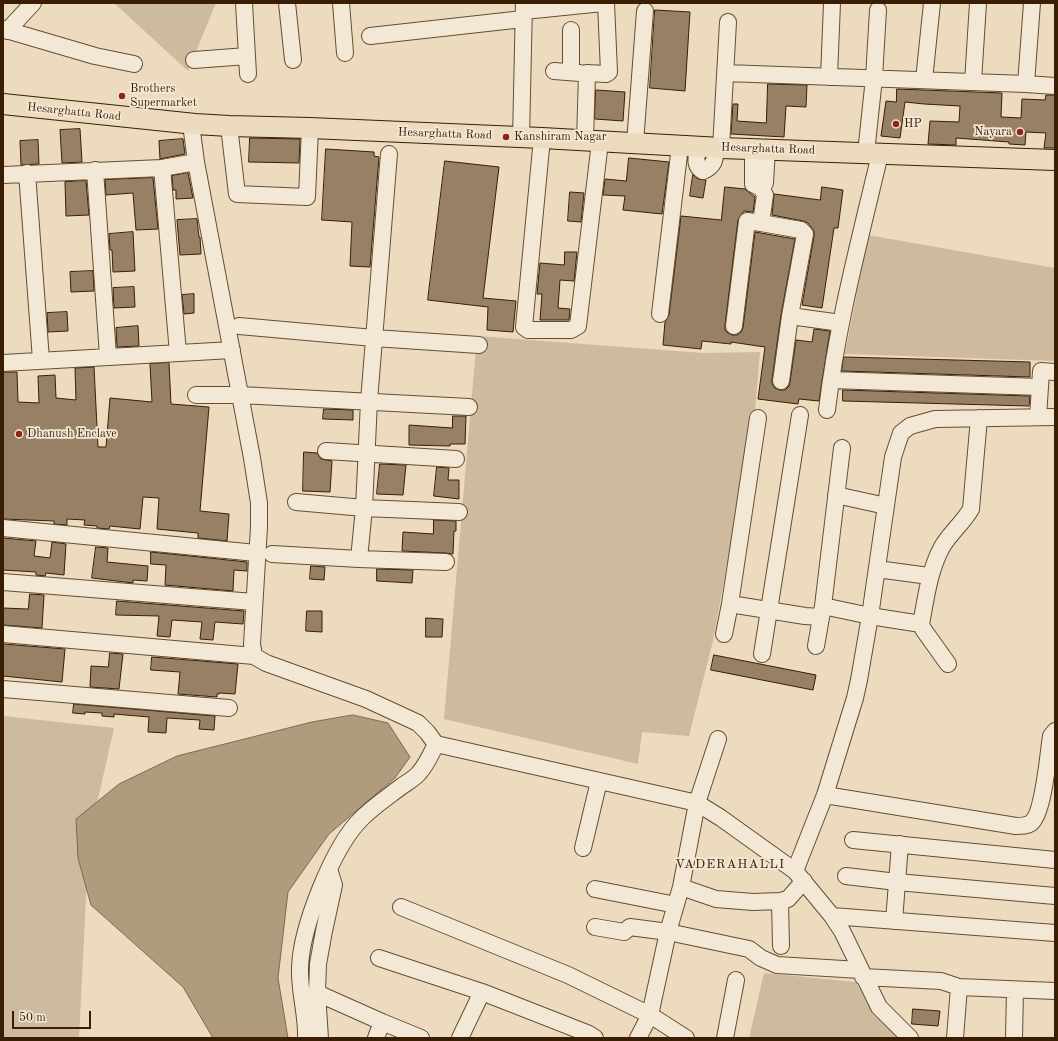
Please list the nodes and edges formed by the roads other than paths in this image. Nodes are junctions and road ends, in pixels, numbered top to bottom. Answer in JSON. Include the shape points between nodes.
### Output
{"nodes":[{"id":1,"x":33,"y":3,"type":"edge"},
{"id":2,"x":244,"y":3,"type":"edge"},
{"id":3,"x":287,"y":3,"type":"edge"},
{"id":4,"x":342,"y":3,"type":"edge"},
{"id":5,"x":603,"y":3,"type":"edge"},
{"id":6,"x":606,"y":3,"type":"edge"},
{"id":7,"x":832,"y":3,"type":"edge"},
{"id":8,"x":932,"y":3,"type":"edge"},
{"id":9,"x":978,"y":3,"type":"edge"},
{"id":10,"x":1032,"y":3,"type":"edge"},
{"id":11,"x":878,"y":10,"type":"dead end"},
{"id":12,"x":524,"y":11,"type":"edge"},
{"id":13,"x":645,"y":11,"type":"dead end"},
{"id":14,"x":728,"y":22,"type":"dead end"},
{"id":15,"x":5,"y":30,"type":"edge"},
{"id":16,"x":571,"y":30,"type":"dead end"},
{"id":17,"x":370,"y":36,"type":"dead end"},
{"id":18,"x":345,"y":53,"type":"dead end"},
{"id":19,"x":247,"y":56,"type":"junction"},
{"id":20,"x":194,"y":60,"type":"dead end"},
{"id":21,"x":293,"y":60,"type":"dead end"},
{"id":22,"x":134,"y":64,"type":"dead end"},
{"id":23,"x":554,"y":71,"type":"dead end"},
{"id":24,"x":571,"y":72,"type":"junction"},
{"id":25,"x":587,"y":73,"type":"junction"},
{"id":26,"x":726,"y":73,"type":"junction"},
{"id":27,"x":248,"y":74,"type":"dead end"},
{"id":28,"x":829,"y":77,"type":"junction"},
{"id":29,"x":874,"y":78,"type":"junction"},
{"id":30,"x":924,"y":80,"type":"junction"},
{"id":31,"x":973,"y":82,"type":"junction"},
{"id":32,"x":1026,"y":84,"type":"junction"},
{"id":33,"x":1055,"y":86,"type":"edge"},
{"id":34,"x":3,"y":104,"type":"edge"},
{"id":35,"x":191,"y":124,"type":"junction"},
{"id":36,"x":229,"y":126,"type":"junction"},
{"id":37,"x":310,"y":128,"type":"junction"},
{"id":38,"x":521,"y":138,"type":"junction"},
{"id":39,"x":542,"y":138,"type":"junction"},
{"id":40,"x":593,"y":141,"type":"junction"},
{"id":41,"x":635,"y":144,"type":"junction"},
{"id":42,"x":704,"y":147,"type":"junction"},
{"id":43,"x":760,"y":149,"type":"junction"},
{"id":44,"x":872,"y":153,"type":"junction"},
{"id":45,"x":389,"y":154,"type":"dead end"},
{"id":46,"x":1055,"y":160,"type":"edge"},
{"id":47,"x":196,"y":162,"type":"junction"},
{"id":48,"x":162,"y":168,"type":"junction"},
{"id":49,"x":95,"y":170,"type":"junction"},
{"id":50,"x":27,"y":173,"type":"junction"},
{"id":51,"x":3,"y":174,"type":"edge"},
{"id":52,"x":761,"y":223,"type":"junction"},
{"id":53,"x":660,"y":314,"type":"dead end"},
{"id":54,"x":790,"y":316,"type":"junction"},
{"id":55,"x":837,"y":322,"type":"junction"},
{"id":56,"x":239,"y":326,"type":"dead end"},
{"id":57,"x":734,"y":326,"type":"dead end"},
{"id":58,"x":374,"y":338,"type":"junction"},
{"id":59,"x":479,"y":345,"type":"dead end"},
{"id":60,"x":232,"y":350,"type":"junction"},
{"id":61,"x":178,"y":352,"type":"junction"},
{"id":62,"x":108,"y":356,"type":"junction"},
{"id":63,"x":41,"y":360,"type":"junction"},
{"id":64,"x":3,"y":363,"type":"edge"},
{"id":65,"x":1055,"y":372,"type":"edge"},
{"id":66,"x":831,"y":380,"type":"junction"},
{"id":67,"x":781,"y":381,"type":"dead end"},
{"id":68,"x":1040,"y":387,"type":"junction"},
{"id":69,"x":196,"y":395,"type":"dead end"},
{"id":70,"x":240,"y":395,"type":"junction"},
{"id":71,"x":369,"y":401,"type":"junction"},
{"id":72,"x":470,"y":407,"type":"dead end"},
{"id":73,"x":827,"y":410,"type":"dead end"},
{"id":74,"x":800,"y":415,"type":"dead end"},
{"id":75,"x":1055,"y":416,"type":"edge"},
{"id":76,"x":1038,"y":417,"type":"junction"},
{"id":77,"x":758,"y":418,"type":"dead end"},
{"id":78,"x":979,"y":418,"type":"junction"},
{"id":79,"x":842,"y":448,"type":"dead end"},
{"id":80,"x":326,"y":451,"type":"dead end"},
{"id":81,"x":367,"y":454,"type":"junction"},
{"id":82,"x":456,"y":459,"type":"dead end"},
{"id":83,"x":836,"y":496,"type":"junction"},
{"id":84,"x":296,"y":502,"type":"dead end"},
{"id":85,"x":886,"y":506,"type":"junction"},
{"id":86,"x":364,"y":508,"type":"junction"},
{"id":87,"x":459,"y":512,"type":"dead end"},
{"id":88,"x":3,"y":528,"type":"edge"},
{"id":89,"x":256,"y":553,"type":"junction"},
{"id":90,"x":272,"y":554,"type":"dead end"},
{"id":91,"x":359,"y":559,"type":"junction"},
{"id":92,"x":446,"y":562,"type":"dead end"},
{"id":93,"x":877,"y":569,"type":"junction"},
{"id":94,"x":929,"y":576,"type":"junction"},
{"id":95,"x":3,"y":582,"type":"edge"},
{"id":96,"x":254,"y":602,"type":"junction"},
{"id":97,"x":730,"y":604,"type":"junction"},
{"id":98,"x":770,"y":610,"type":"junction"},
{"id":99,"x":822,"y":611,"type":"junction"},
{"id":100,"x":870,"y":616,"type":"junction"},
{"id":101,"x":921,"y":624,"type":"junction"},
{"id":102,"x":3,"y":634,"type":"edge"},
{"id":103,"x":724,"y":634,"type":"dead end"},
{"id":104,"x":816,"y":646,"type":"dead end"},
{"id":105,"x":762,"y":654,"type":"dead end"},
{"id":106,"x":254,"y":656,"type":"junction"},
{"id":107,"x":948,"y":664,"type":"dead end"},
{"id":108,"x":3,"y":689,"type":"edge"},
{"id":109,"x":229,"y":708,"type":"dead end"},
{"id":110,"x":1055,"y":731,"type":"edge"},
{"id":111,"x":718,"y":739,"type":"dead end"},
{"id":112,"x":436,"y":744,"type":"junction"},
{"id":113,"x":599,"y":781,"type":"junction"},
{"id":114,"x":825,"y":795,"type":"junction"},
{"id":115,"x":697,"y":803,"type":"junction"},
{"id":116,"x":853,"y":840,"type":"dead end"},
{"id":117,"x":900,"y":844,"type":"junction"},
{"id":118,"x":583,"y":848,"type":"dead end"},
{"id":119,"x":1055,"y":860,"type":"edge"},
{"id":120,"x":330,"y":868,"type":"junction"},
{"id":121,"x":799,"y":876,"type":"junction"},
{"id":122,"x":846,"y":876,"type":"dead end"},
{"id":123,"x":897,"y":882,"type":"junction"},
{"id":124,"x":681,"y":887,"type":"junction"},
{"id":125,"x":595,"y":889,"type":"dead end"},
{"id":126,"x":1055,"y":896,"type":"edge"},
{"id":127,"x":780,"y":901,"type":"junction"},
{"id":128,"x":676,"y":904,"type":"junction"},
{"id":129,"x":401,"y":907,"type":"dead end"},
{"id":130,"x":832,"y":916,"type":"junction"},
{"id":131,"x":894,"y":920,"type":"junction"},
{"id":132,"x":595,"y":927,"type":"dead end"},
{"id":133,"x":668,"y":932,"type":"junction"},
{"id":134,"x":1055,"y":933,"type":"edge"},
{"id":135,"x":781,"y":946,"type":"dead end"},
{"id":136,"x":379,"y":958,"type":"dead end"},
{"id":137,"x":862,"y":974,"type":"junction"},
{"id":138,"x":736,"y":980,"type":"dead end"},
{"id":139,"x":959,"y":987,"type":"junction"},
{"id":140,"x":1015,"y":990,"type":"junction"},
{"id":141,"x":1055,"y":991,"type":"edge"},
{"id":142,"x":317,"y":992,"type":"junction"},
{"id":143,"x":482,"y":992,"type":"junction"},
{"id":144,"x":650,"y":1015,"type":"junction"},
{"id":145,"x":382,"y":1022,"type":"junction"},
{"id":146,"x":306,"y":1038,"type":"edge"},
{"id":147,"x":320,"y":1038,"type":"edge"},
{"id":148,"x":376,"y":1038,"type":"edge"},
{"id":149,"x":421,"y":1038,"type":"edge"},
{"id":150,"x":460,"y":1038,"type":"edge"},
{"id":151,"x":596,"y":1038,"type":"edge"},
{"id":152,"x":638,"y":1038,"type":"edge"},
{"id":153,"x":686,"y":1038,"type":"edge"},
{"id":154,"x":725,"y":1038,"type":"edge"},
{"id":155,"x":913,"y":1038,"type":"edge"},
{"id":156,"x":955,"y":1038,"type":"edge"},
{"id":157,"x":1014,"y":1038,"type":"edge"}],
"edges":[{"from":1,"to":15,"type":"street"},
{"from":2,"to":19,"type":"street"},
{"from":3,"to":21,"type":"street"},
{"from":4,"to":18,"type":"street"},
{"from":5,"to":12,"type":"street"},
{"from":6,"to":25,"type":"street","via":[[609,72]]},
{"from":7,"to":28,"type":"street"},
{"from":8,"to":30,"type":"street"},
{"from":9,"to":31,"type":"street"},
{"from":10,"to":32,"type":"street"},
{"from":11,"to":29,"type":"street"},
{"from":12,"to":17,"type":"street"},
{"from":12,"to":38,"type":"street"},
{"from":13,"to":41,"type":"street"},
{"from":14,"to":26,"type":"street"},
{"from":15,"to":22,"type":"street","via":[[95,56]]},
{"from":16,"to":24,"type":"street"},
{"from":19,"to":20,"type":"street"},
{"from":19,"to":27,"type":"street"},
{"from":23,"to":24,"type":"street"},
{"from":24,"to":25,"type":"street"},
{"from":25,"to":40,"type":"street"},
{"from":26,"to":28,"type":"street"},
{"from":26,"to":42,"type":"street"},
{"from":28,"to":29,"type":"street"},
{"from":29,"to":30,"type":"street"},
{"from":29,"to":44,"type":"street"},
{"from":30,"to":31,"type":"street"},
{"from":31,"to":32,"type":"street"},
{"from":32,"to":33,"type":"street"},
{"from":34,"to":35,"type":"main road","name":"Hesarghatta Road"},
{"from":35,"to":36,"type":"main road","name":"Hesarghatta Road"},
{"from":35,"to":47,"type":"street"},
{"from":36,"to":37,"type":"main road","name":"Hesarghatta Road"},
{"from":36,"to":37,"type":"street","via":[[238,194],[307,197]]},
{"from":37,"to":38,"type":"main road","name":"Hesarghatta Road"},
{"from":38,"to":39,"type":"main road","name":"Hesarghatta Road"},
{"from":39,"to":40,"type":"main road","name":"Hesarghatta Road"},
{"from":39,"to":40,"type":"street","via":[[524,327],[528,330],[570,330],[578,326]]},
{"from":40,"to":41,"type":"main road","name":"Hesarghatta Road"},
{"from":41,"to":42,"type":"main road","name":"Hesarghatta Road"},
{"from":42,"to":43,"type":"main road","name":"Hesarghatta Road"},
{"from":42,"to":53,"type":"street"},
{"from":43,"to":44,"type":"main road","name":"Hesarghatta Road"},
{"from":43,"to":52,"type":"street","via":[[753,184],[761,188],[765,195]]},
{"from":44,"to":46,"type":"main road","name":"Hesarghatta Road"},
{"from":44,"to":55,"type":"street"},
{"from":45,"to":58,"type":"street"},
{"from":47,"to":48,"type":"street"},
{"from":47,"to":60,"type":"street"},
{"from":48,"to":49,"type":"street"},
{"from":48,"to":61,"type":"street"},
{"from":49,"to":50,"type":"street"},
{"from":49,"to":62,"type":"street"},
{"from":50,"to":51,"type":"street"},
{"from":50,"to":63,"type":"street"},
{"from":52,"to":54,"type":"street","via":[[801,230],[805,234]]},
{"from":52,"to":57,"type":"street","via":[[747,221]]},
{"from":54,"to":55,"type":"street"},
{"from":54,"to":67,"type":"street"},
{"from":55,"to":66,"type":"street"},
{"from":56,"to":58,"type":"street"},
{"from":58,"to":59,"type":"street"},
{"from":58,"to":71,"type":"street"},
{"from":60,"to":61,"type":"street"},
{"from":60,"to":70,"type":"street"},
{"from":61,"to":62,"type":"street"},
{"from":62,"to":63,"type":"street"},
{"from":63,"to":64,"type":"street"},
{"from":65,"to":68,"type":"street","via":[[1041,371]]},
{"from":66,"to":68,"type":"street"},
{"from":66,"to":73,"type":"street"},
{"from":68,"to":76,"type":"street"},
{"from":69,"to":70,"type":"street"},
{"from":70,"to":71,"type":"street"},
{"from":70,"to":89,"type":"street","via":[[259,503]]},
{"from":71,"to":72,"type":"street"},
{"from":71,"to":81,"type":"street"},
{"from":74,"to":98,"type":"street"},
{"from":75,"to":76,"type":"street"},
{"from":76,"to":78,"type":"street"},
{"from":77,"to":97,"type":"street"},
{"from":78,"to":85,"type":"street","via":[[935,419],[910,426],[900,432],[893,457]]},
{"from":78,"to":94,"type":"street","via":[[971,508],[965,520],[942,548]]},
{"from":79,"to":83,"type":"street"},
{"from":80,"to":81,"type":"street"},
{"from":81,"to":82,"type":"street"},
{"from":81,"to":86,"type":"street"},
{"from":83,"to":85,"type":"street"},
{"from":83,"to":99,"type":"street"},
{"from":84,"to":86,"type":"street"},
{"from":85,"to":93,"type":"street"},
{"from":86,"to":87,"type":"street"},
{"from":86,"to":91,"type":"street"},
{"from":88,"to":89,"type":"street"},
{"from":89,"to":96,"type":"street"},
{"from":90,"to":91,"type":"street"},
{"from":91,"to":92,"type":"street"},
{"from":93,"to":94,"type":"street"},
{"from":93,"to":100,"type":"street"},
{"from":94,"to":101,"type":"street"},
{"from":95,"to":96,"type":"street"},
{"from":96,"to":106,"type":"street"},
{"from":97,"to":98,"type":"street"},
{"from":97,"to":103,"type":"street"},
{"from":98,"to":99,"type":"street","via":[[805,616]]},
{"from":98,"to":105,"type":"street"},
{"from":99,"to":100,"type":"street"},
{"from":99,"to":104,"type":"street"},
{"from":100,"to":101,"type":"street"},
{"from":100,"to":114,"type":"street","via":[[855,698]]},
{"from":101,"to":107,"type":"street"},
{"from":102,"to":106,"type":"street"},
{"from":106,"to":112,"type":"street","via":[[266,663],[366,699],[418,723]]},
{"from":108,"to":109,"type":"street"},
{"from":110,"to":114,"type":"street","via":[[1050,736],[1038,815],[1026,826]]},
{"from":111,"to":115,"type":"street"},
{"from":112,"to":113,"type":"street"},
{"from":112,"to":120,"type":"street","via":[[418,774],[349,832]]},
{"from":113,"to":115,"type":"street"},
{"from":113,"to":118,"type":"street"},
{"from":114,"to":121,"type":"street"},
{"from":115,"to":121,"type":"street"},
{"from":115,"to":124,"type":"street"},
{"from":116,"to":117,"type":"street"},
{"from":117,"to":119,"type":"street"},
{"from":117,"to":123,"type":"street"},
{"from":120,"to":142,"type":"street","via":[[334,885],[318,964]]},
{"from":120,"to":146,"type":"street","via":[[310,918],[302,947],[300,985]]},
{"from":121,"to":127,"type":"street","via":[[788,898]]},
{"from":121,"to":130,"type":"street"},
{"from":122,"to":123,"type":"street"},
{"from":123,"to":126,"type":"street"},
{"from":123,"to":131,"type":"street"},
{"from":124,"to":127,"type":"street","via":[[716,899]]},
{"from":124,"to":128,"type":"street"},
{"from":125,"to":128,"type":"street"},
{"from":127,"to":135,"type":"street"},
{"from":128,"to":133,"type":"street"},
{"from":129,"to":144,"type":"street","via":[[568,975]]},
{"from":130,"to":131,"type":"street"},
{"from":130,"to":137,"type":"street"},
{"from":131,"to":134,"type":"street"},
{"from":132,"to":133,"type":"street","via":[[624,932],[630,927]]},
{"from":133,"to":137,"type":"street","via":[[749,949],[777,965]]},
{"from":133,"to":144,"type":"street"},
{"from":136,"to":143,"type":"street"},
{"from":137,"to":139,"type":"street","via":[[941,981]]},
{"from":137,"to":155,"type":"street","via":[[879,1007]]},
{"from":138,"to":154,"type":"street"},
{"from":139,"to":140,"type":"street"},
{"from":139,"to":156,"type":"street"},
{"from":140,"to":141,"type":"street"},
{"from":140,"to":157,"type":"street"},
{"from":142,"to":145,"type":"street"},
{"from":142,"to":147,"type":"street"},
{"from":143,"to":150,"type":"street"},
{"from":143,"to":151,"type":"street"},
{"from":144,"to":152,"type":"street"},
{"from":144,"to":153,"type":"street"},
{"from":145,"to":148,"type":"street"},
{"from":145,"to":149,"type":"street"}]}
